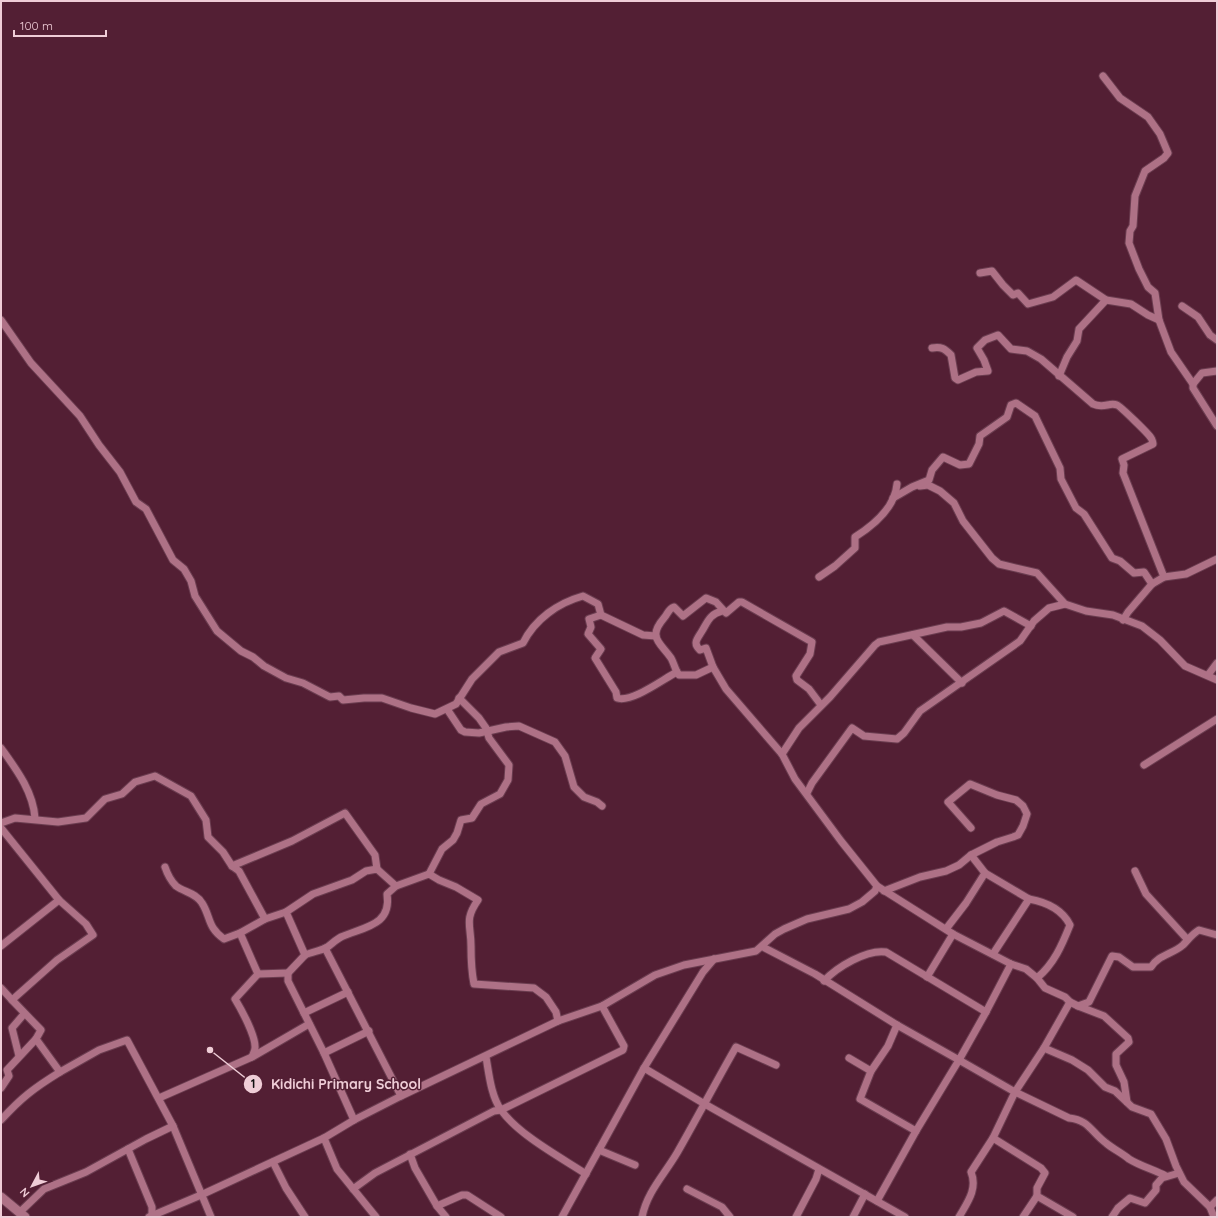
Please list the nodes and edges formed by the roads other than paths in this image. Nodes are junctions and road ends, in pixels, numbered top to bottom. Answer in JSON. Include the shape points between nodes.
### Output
{"nodes":[{"id":1,"x":1103,"y":76,"type":"dead end"},
{"id":2,"x":980,"y":273,"type":"dead end"},
{"id":3,"x":1106,"y":300,"type":"junction"},
{"id":4,"x":1182,"y":306,"type":"dead end"},
{"id":5,"x":1,"y":320,"type":"edge"},
{"id":6,"x":1159,"y":320,"type":"junction"},
{"id":7,"x":1217,"y":340,"type":"edge"},
{"id":8,"x":932,"y":348,"type":"dead end"},
{"id":9,"x":1217,"y":372,"type":"edge"},
{"id":10,"x":1059,"y":376,"type":"junction"},
{"id":11,"x":1194,"y":384,"type":"junction"},
{"id":12,"x":1217,"y":426,"type":"edge"},
{"id":13,"x":896,"y":484,"type":"dead end"},
{"id":14,"x":912,"y":487,"type":"junction"},
{"id":15,"x":893,"y":498,"type":"junction"},
{"id":16,"x":1217,"y":559,"type":"edge"},
{"id":17,"x":819,"y":577,"type":"dead end"},
{"id":18,"x":1164,"y":577,"type":"junction"},
{"id":19,"x":1152,"y":584,"type":"junction"},
{"id":20,"x":1065,"y":604,"type":"junction"},
{"id":21,"x":722,"y":611,"type":"junction"},
{"id":22,"x":601,"y":615,"type":"junction"},
{"id":23,"x":1123,"y":620,"type":"junction"},
{"id":24,"x":1031,"y":626,"type":"junction"},
{"id":25,"x":913,"y":635,"type":"junction"},
{"id":26,"x":656,"y":636,"type":"junction"},
{"id":27,"x":1217,"y":663,"type":"edge"},
{"id":28,"x":713,"y":668,"type":"junction"},
{"id":29,"x":677,"y":672,"type":"junction"},
{"id":30,"x":1208,"y":675,"type":"junction"},
{"id":31,"x":1217,"y":680,"type":"edge"},
{"id":32,"x":962,"y":683,"type":"junction"},
{"id":33,"x":459,"y":698,"type":"junction"},
{"id":34,"x":821,"y":705,"type":"junction"},
{"id":35,"x":447,"y":709,"type":"junction"},
{"id":36,"x":1217,"y":719,"type":"edge"},
{"id":37,"x":486,"y":732,"type":"junction"},
{"id":38,"x":1,"y":748,"type":"edge"},
{"id":39,"x":782,"y":754,"type":"junction"},
{"id":40,"x":1144,"y":765,"type":"dead end"},
{"id":41,"x":806,"y":793,"type":"junction"},
{"id":42,"x":602,"y":806,"type":"dead end"},
{"id":43,"x":35,"y":818,"type":"junction"},
{"id":44,"x":1,"y":823,"type":"edge"},
{"id":45,"x":1,"y":828,"type":"edge"},
{"id":46,"x":972,"y":828,"type":"dead end"},
{"id":47,"x":971,"y":855,"type":"junction"},
{"id":48,"x":232,"y":866,"type":"junction"},
{"id":49,"x":165,"y":867,"type":"dead end"},
{"id":50,"x":377,"y":869,"type":"junction"},
{"id":51,"x":1135,"y":871,"type":"dead end"},
{"id":52,"x":985,"y":872,"type":"junction"},
{"id":53,"x":429,"y":874,"type":"junction"},
{"id":54,"x":396,"y":886,"type":"junction"},
{"id":55,"x":877,"y":886,"type":"junction"},
{"id":56,"x":884,"y":891,"type":"junction"},
{"id":57,"x":1030,"y":899,"type":"junction"},
{"id":58,"x":59,"y":900,"type":"junction"},
{"id":59,"x":286,"y":912,"type":"junction"},
{"id":60,"x":264,"y":919,"type":"junction"},
{"id":61,"x":946,"y":929,"type":"junction"},
{"id":62,"x":240,"y":933,"type":"junction"},
{"id":63,"x":953,"y":934,"type":"junction"},
{"id":64,"x":1217,"y":935,"type":"edge"},
{"id":65,"x":1190,"y":936,"type":"junction"},
{"id":66,"x":1,"y":946,"type":"edge"},
{"id":67,"x":763,"y":947,"type":"junction"},
{"id":68,"x":326,"y":948,"type":"junction"},
{"id":69,"x":305,"y":954,"type":"junction"},
{"id":70,"x":993,"y":954,"type":"junction"},
{"id":71,"x":714,"y":959,"type":"junction"},
{"id":72,"x":1010,"y":964,"type":"junction"},
{"id":73,"x":288,"y":973,"type":"junction"},
{"id":74,"x":258,"y":974,"type":"junction"},
{"id":75,"x":927,"y":977,"type":"junction"},
{"id":76,"x":1037,"y":978,"type":"junction"},
{"id":77,"x":824,"y":981,"type":"junction"},
{"id":78,"x":1,"y":988,"type":"edge"},
{"id":79,"x":348,"y":992,"type":"junction"},
{"id":80,"x":12,"y":1000,"type":"junction"},
{"id":81,"x":1070,"y":1002,"type":"junction"},
{"id":82,"x":602,"y":1006,"type":"junction"},
{"id":83,"x":1078,"y":1006,"type":"junction"},
{"id":84,"x":986,"y":1012,"type":"junction"},
{"id":85,"x":304,"y":1013,"type":"junction"},
{"id":86,"x":24,"y":1014,"type":"junction"},
{"id":87,"x":558,"y":1021,"type":"junction"},
{"id":88,"x":309,"y":1024,"type":"junction"},
{"id":89,"x":897,"y":1025,"type":"junction"},
{"id":90,"x":368,"y":1031,"type":"junction"},
{"id":91,"x":36,"y":1039,"type":"junction"},
{"id":92,"x":1044,"y":1048,"type":"junction"},
{"id":93,"x":324,"y":1053,"type":"junction"},
{"id":94,"x":18,"y":1056,"type":"junction"},
{"id":95,"x":252,"y":1057,"type":"junction"},
{"id":96,"x":486,"y":1057,"type":"junction"},
{"id":97,"x":849,"y":1058,"type":"dead end"},
{"id":98,"x":959,"y":1060,"type":"junction"},
{"id":99,"x":776,"y":1065,"type":"dead end"},
{"id":100,"x":644,"y":1068,"type":"junction"},
{"id":101,"x":871,"y":1071,"type":"junction"},
{"id":102,"x":60,"y":1072,"type":"junction"},
{"id":103,"x":1,"y":1088,"type":"edge"},
{"id":104,"x":1016,"y":1092,"type":"junction"},
{"id":105,"x":401,"y":1096,"type":"junction"},
{"id":106,"x":159,"y":1098,"type":"junction"},
{"id":107,"x":1127,"y":1102,"type":"junction"},
{"id":108,"x":703,"y":1103,"type":"junction"},
{"id":109,"x":501,"y":1110,"type":"junction"},
{"id":110,"x":1,"y":1120,"type":"edge"},
{"id":111,"x":354,"y":1120,"type":"junction"},
{"id":112,"x":173,"y":1126,"type":"junction"},
{"id":113,"x":916,"y":1131,"type":"junction"},
{"id":114,"x":324,"y":1138,"type":"junction"},
{"id":115,"x":993,"y":1138,"type":"junction"},
{"id":116,"x":128,"y":1149,"type":"junction"},
{"id":117,"x":599,"y":1150,"type":"junction"},
{"id":118,"x":410,"y":1154,"type":"junction"},
{"id":119,"x":273,"y":1162,"type":"junction"},
{"id":120,"x":635,"y":1166,"type":"dead end"},
{"id":121,"x":819,"y":1169,"type":"junction"},
{"id":122,"x":1179,"y":1173,"type":"junction"},
{"id":123,"x":586,"y":1174,"type":"junction"},
{"id":124,"x":1166,"y":1176,"type":"junction"},
{"id":125,"x":687,"y":1189,"type":"dead end"},
{"id":126,"x":353,"y":1190,"type":"junction"},
{"id":127,"x":865,"y":1194,"type":"junction"},
{"id":128,"x":201,"y":1195,"type":"junction"},
{"id":129,"x":1037,"y":1196,"type":"junction"},
{"id":130,"x":1,"y":1197,"type":"edge"},
{"id":131,"x":1217,"y":1200,"type":"edge"},
{"id":132,"x":877,"y":1201,"type":"junction"},
{"id":133,"x":436,"y":1206,"type":"junction"},
{"id":134,"x":1210,"y":1207,"type":"junction"},
{"id":135,"x":23,"y":1215,"type":"edge"},
{"id":136,"x":150,"y":1216,"type":"edge"},
{"id":137,"x":498,"y":1216,"type":"edge"},
{"id":138,"x":211,"y":1217,"type":"edge"},
{"id":139,"x":305,"y":1217,"type":"edge"},
{"id":140,"x":376,"y":1217,"type":"edge"},
{"id":141,"x":446,"y":1217,"type":"edge"},
{"id":142,"x":562,"y":1217,"type":"edge"},
{"id":143,"x":642,"y":1217,"type":"edge"},
{"id":144,"x":730,"y":1217,"type":"edge"},
{"id":145,"x":796,"y":1217,"type":"edge"},
{"id":146,"x":853,"y":1217,"type":"edge"},
{"id":147,"x":905,"y":1217,"type":"edge"},
{"id":148,"x":959,"y":1217,"type":"edge"},
{"id":149,"x":1023,"y":1217,"type":"edge"},
{"id":150,"x":1073,"y":1217,"type":"edge"},
{"id":151,"x":1112,"y":1217,"type":"edge"},
{"id":152,"x":1214,"y":1217,"type":"edge"}],
"edges":[{"from":1,"to":6,"type":"street","via":[[1120,98],[1148,117],[1160,134],[1168,153],[1145,171],[1135,196],[1129,242],[1148,287],[1155,293]]},
{"from":2,"to":3,"type":"street","via":[[992,271],[1003,285],[1013,294],[1018,293],[1028,304],[1053,298],[1076,280]]},
{"from":3,"to":6,"type":"street","via":[[1131,304]]},
{"from":3,"to":10,"type":"street","via":[[1079,329],[1077,341]]},
{"from":4,"to":7,"type":"street","via":[[1198,317],[1210,335]]},
{"from":5,"to":35,"type":"street","via":[[31,363],[80,416],[120,472],[136,502],[146,509],[170,554],[191,581],[195,596],[217,631],[264,666],[330,697],[339,696],[344,700],[382,698],[435,714]]},
{"from":6,"to":11,"type":"street","via":[[1171,352]]},
{"from":8,"to":10,"type":"street","via":[[938,346],[951,355],[953,373],[958,380],[976,372],[988,371],[977,348],[985,340],[998,336],[1011,348],[1027,350],[1041,359]]},
{"from":9,"to":11,"type":"street","via":[[1202,373]]},
{"from":10,"to":18,"type":"street","via":[[1099,407],[1119,405],[1152,439],[1153,444],[1122,459],[1123,473]]},
{"from":11,"to":12,"type":"street","via":[[1193,388]]},
{"from":13,"to":15,"type":"street"},
{"from":14,"to":15,"type":"street"},
{"from":14,"to":19,"type":"street","via":[[930,480],[932,470],[944,457],[960,465],[969,464],[980,436],[1007,417],[1011,405],[1017,403],[1035,416],[1060,468],[1064,486],[1076,508],[1089,520],[1112,558],[1120,561],[1134,573],[1144,572]]},
{"from":14,"to":20,"type":"street","via":[[928,485],[940,491],[954,503],[963,521],[992,558],[1009,568],[1037,573]]},
{"from":15,"to":17,"type":"street","via":[[889,507],[870,528],[855,537],[855,548]]},
{"from":16,"to":18,"type":"street","via":[[1186,574]]},
{"from":18,"to":19,"type":"street"},
{"from":19,"to":23,"type":"street"},
{"from":20,"to":23,"type":"street","via":[[1086,611],[1113,615]]},
{"from":20,"to":24,"type":"street","via":[[1049,608]]},
{"from":21,"to":26,"type":"street","via":[[716,602],[706,598],[683,616],[674,607],[669,608],[659,624]]},
{"from":21,"to":28,"type":"street","via":[[709,618],[695,643],[700,650],[706,648]]},
{"from":21,"to":34,"type":"street","via":[[726,613],[742,602],[812,642],[810,654],[796,676]]},
{"from":22,"to":26,"type":"street","via":[[643,635]]},
{"from":22,"to":29,"type":"street","via":[[589,619],[591,627],[588,634],[601,649],[595,658],[616,692],[617,698],[622,700],[646,691]]},
{"from":22,"to":33,"type":"street","via":[[598,604],[584,596],[557,607],[529,631],[523,643],[499,652],[472,679]]},
{"from":23,"to":30,"type":"street","via":[[1142,626],[1185,666]]},
{"from":24,"to":25,"type":"street","via":[[1004,611],[981,623]]},
{"from":24,"to":32,"type":"street","via":[[1020,641]]},
{"from":25,"to":32,"type":"street"},
{"from":25,"to":34,"type":"street","via":[[874,645]]},
{"from":26,"to":29,"type":"street","via":[[657,642],[672,660]]},
{"from":27,"to":30,"type":"street"},
{"from":28,"to":29,"type":"street","via":[[689,676],[679,675]]},
{"from":28,"to":39,"type":"street","via":[[726,689]]},
{"from":30,"to":31,"type":"street"},
{"from":32,"to":41,"type":"street","via":[[920,711],[904,733],[896,739],[864,736],[852,728]]},
{"from":33,"to":35,"type":"street","via":[[456,704]]},
{"from":33,"to":37,"type":"street","via":[[479,718]]},
{"from":34,"to":39,"type":"street","via":[[799,728]]},
{"from":35,"to":37,"type":"street","via":[[461,730],[470,733]]},
{"from":36,"to":40,"type":"street"},
{"from":37,"to":42,"type":"street","via":[[519,726],[554,742],[565,756],[574,787],[584,797]]},
{"from":37,"to":53,"type":"street","via":[[509,765],[508,780],[500,794],[481,804],[472,818],[461,820],[453,840],[442,849]]},
{"from":38,"to":43,"type":"street","via":[[24,782],[31,797]]},
{"from":39,"to":41,"type":"street","via":[[795,779]]},
{"from":41,"to":55,"type":"street"},
{"from":43,"to":44,"type":"street","via":[[15,818]]},
{"from":43,"to":48,"type":"street","via":[[58,822],[86,818],[105,799],[122,794],[135,782],[155,776],[191,796],[206,820],[208,837]]},
{"from":45,"to":58,"type":"street"},
{"from":46,"to":47,"type":"street","via":[[948,802],[970,784],[1016,800],[1027,814],[1018,835]]},
{"from":47,"to":52,"type":"street"},
{"from":47,"to":56,"type":"street","via":[[946,871],[920,877]]},
{"from":48,"to":50,"type":"street","via":[[292,841],[345,813],[375,855]]},
{"from":48,"to":60,"type":"street","via":[[239,871]]},
{"from":49,"to":62,"type":"street","via":[[176,886],[202,903],[215,933],[224,939]]},
{"from":50,"to":54,"type":"street"},
{"from":50,"to":59,"type":"street","via":[[366,871],[352,880],[313,894]]},
{"from":51,"to":65,"type":"street","via":[[1146,894],[1177,927]]},
{"from":52,"to":57,"type":"street"},
{"from":52,"to":61,"type":"street"},
{"from":53,"to":54,"type":"street"},
{"from":53,"to":87,"type":"street","via":[[456,886],[478,900],[468,924],[474,984],[534,988],[546,997],[556,1012]]},
{"from":54,"to":68,"type":"street","via":[[387,894],[389,905],[373,926],[340,938]]},
{"from":55,"to":56,"type":"street"},
{"from":55,"to":67,"type":"street","via":[[862,902],[849,909],[807,919],[784,929],[775,934]]},
{"from":56,"to":61,"type":"street"},
{"from":57,"to":70,"type":"street"},
{"from":57,"to":76,"type":"street","via":[[1047,904],[1061,913],[1070,925],[1060,949]]},
{"from":58,"to":66,"type":"street"},
{"from":58,"to":80,"type":"street","via":[[86,924],[93,935],[57,960]]},
{"from":59,"to":60,"type":"street"},
{"from":59,"to":69,"type":"street"},
{"from":60,"to":62,"type":"street"},
{"from":61,"to":63,"type":"street"},
{"from":62,"to":74,"type":"street"},
{"from":63,"to":70,"type":"street"},
{"from":63,"to":75,"type":"street"},
{"from":64,"to":65,"type":"street","via":[[1199,930]]},
{"from":65,"to":83,"type":"street","via":[[1183,945],[1155,960],[1151,967],[1133,967],[1119,957],[1112,956],[1089,1002]]},
{"from":67,"to":71,"type":"street","via":[[756,951]]},
{"from":67,"to":77,"type":"street"},
{"from":68,"to":69,"type":"street"},
{"from":68,"to":79,"type":"street"},
{"from":69,"to":73,"type":"street"},
{"from":70,"to":72,"type":"street"},
{"from":71,"to":82,"type":"street","via":[[684,965],[655,976]]},
{"from":71,"to":100,"type":"street","via":[[703,972]]},
{"from":72,"to":76,"type":"street","via":[[1026,969]]},
{"from":72,"to":84,"type":"street"},
{"from":73,"to":74,"type":"street"},
{"from":73,"to":85,"type":"street","via":[[288,981]]},
{"from":74,"to":95,"type":"street","via":[[234,999],[245,1017],[254,1041]]},
{"from":75,"to":77,"type":"street","via":[[886,952],[880,951],[842,966]]},
{"from":75,"to":84,"type":"street"},
{"from":76,"to":81,"type":"street","via":[[1045,988],[1065,996]]},
{"from":77,"to":89,"type":"street"},
{"from":78,"to":80,"type":"street"},
{"from":79,"to":85,"type":"street"},
{"from":79,"to":90,"type":"street"},
{"from":80,"to":86,"type":"street"},
{"from":81,"to":83,"type":"street"},
{"from":81,"to":92,"type":"street"},
{"from":82,"to":87,"type":"street"},
{"from":82,"to":109,"type":"street","via":[[624,1046],[623,1050]]},
{"from":83,"to":107,"type":"street","via":[[1104,1016],[1128,1038],[1129,1042],[1116,1054],[1116,1065],[1124,1082]]},
{"from":84,"to":98,"type":"street"},
{"from":85,"to":88,"type":"street"},
{"from":86,"to":91,"type":"street","via":[[41,1030]]},
{"from":86,"to":94,"type":"street","via":[[12,1028]]},
{"from":87,"to":96,"type":"street"},
{"from":88,"to":93,"type":"street"},
{"from":88,"to":95,"type":"street"},
{"from":89,"to":98,"type":"street"},
{"from":89,"to":101,"type":"street","via":[[888,1046]]},
{"from":90,"to":93,"type":"street"},
{"from":90,"to":105,"type":"street"},
{"from":91,"to":94,"type":"street"},
{"from":91,"to":102,"type":"street"},
{"from":92,"to":104,"type":"street"},
{"from":92,"to":107,"type":"street","via":[[1088,1070],[1105,1087],[1115,1091]]},
{"from":93,"to":111,"type":"street"},
{"from":94,"to":103,"type":"street","via":[[7,1070],[9,1076]]},
{"from":95,"to":106,"type":"street"},
{"from":96,"to":105,"type":"street"},
{"from":96,"to":109,"type":"street","via":[[490,1084]]},
{"from":97,"to":101,"type":"street"},
{"from":98,"to":104,"type":"street"},
{"from":98,"to":113,"type":"street"},
{"from":99,"to":108,"type":"street","via":[[736,1047]]},
{"from":100,"to":108,"type":"street"},
{"from":100,"to":117,"type":"street"},
{"from":101,"to":113,"type":"street","via":[[860,1100]]},
{"from":102,"to":106,"type":"street","via":[[100,1050],[127,1040]]},
{"from":102,"to":110,"type":"street","via":[[34,1087]]},
{"from":104,"to":115,"type":"street"},
{"from":104,"to":124,"type":"street","via":[[1069,1118],[1084,1121],[1106,1143],[1130,1159]]},
{"from":105,"to":111,"type":"street"},
{"from":106,"to":112,"type":"street"},
{"from":107,"to":122,"type":"street","via":[[1132,1107],[1151,1114],[1166,1139]]},
{"from":108,"to":121,"type":"street"},
{"from":108,"to":143,"type":"street","via":[[671,1163],[652,1189]]},
{"from":109,"to":118,"type":"street","via":[[494,1111]]},
{"from":109,"to":123,"type":"street","via":[[526,1134]]},
{"from":111,"to":114,"type":"street"},
{"from":112,"to":116,"type":"street"},
{"from":112,"to":128,"type":"street"},
{"from":113,"to":132,"type":"street"},
{"from":114,"to":119,"type":"street"},
{"from":114,"to":126,"type":"street","via":[[338,1169]]},
{"from":115,"to":129,"type":"street","via":[[1044,1171],[1037,1188]]},
{"from":115,"to":148,"type":"street","via":[[971,1172],[974,1184],[970,1198]]},
{"from":116,"to":135,"type":"street","via":[[86,1172],[44,1189]]},
{"from":116,"to":136,"type":"street","via":[[152,1207]]},
{"from":117,"to":120,"type":"street"},
{"from":117,"to":123,"type":"street"},
{"from":118,"to":126,"type":"street","via":[[376,1173]]},
{"from":118,"to":133,"type":"street"},
{"from":119,"to":128,"type":"street"},
{"from":119,"to":139,"type":"street"},
{"from":121,"to":127,"type":"street"},
{"from":121,"to":145,"type":"street"},
{"from":122,"to":124,"type":"street"},
{"from":122,"to":134,"type":"street","via":[[1187,1185]]},
{"from":123,"to":142,"type":"street"},
{"from":124,"to":151,"type":"street","via":[[1156,1185],[1156,1190],[1145,1203],[1130,1198]]},
{"from":125,"to":144,"type":"street","via":[[722,1207]]},
{"from":126,"to":140,"type":"street"},
{"from":127,"to":132,"type":"street"},
{"from":127,"to":146,"type":"street"},
{"from":128,"to":136,"type":"street"},
{"from":128,"to":138,"type":"street"},
{"from":129,"to":149,"type":"street"},
{"from":129,"to":150,"type":"street"},
{"from":130,"to":135,"type":"street"},
{"from":131,"to":134,"type":"street"},
{"from":132,"to":147,"type":"street"},
{"from":133,"to":137,"type":"street","via":[[468,1195]]},
{"from":133,"to":141,"type":"street"},
{"from":134,"to":152,"type":"street"}]}
